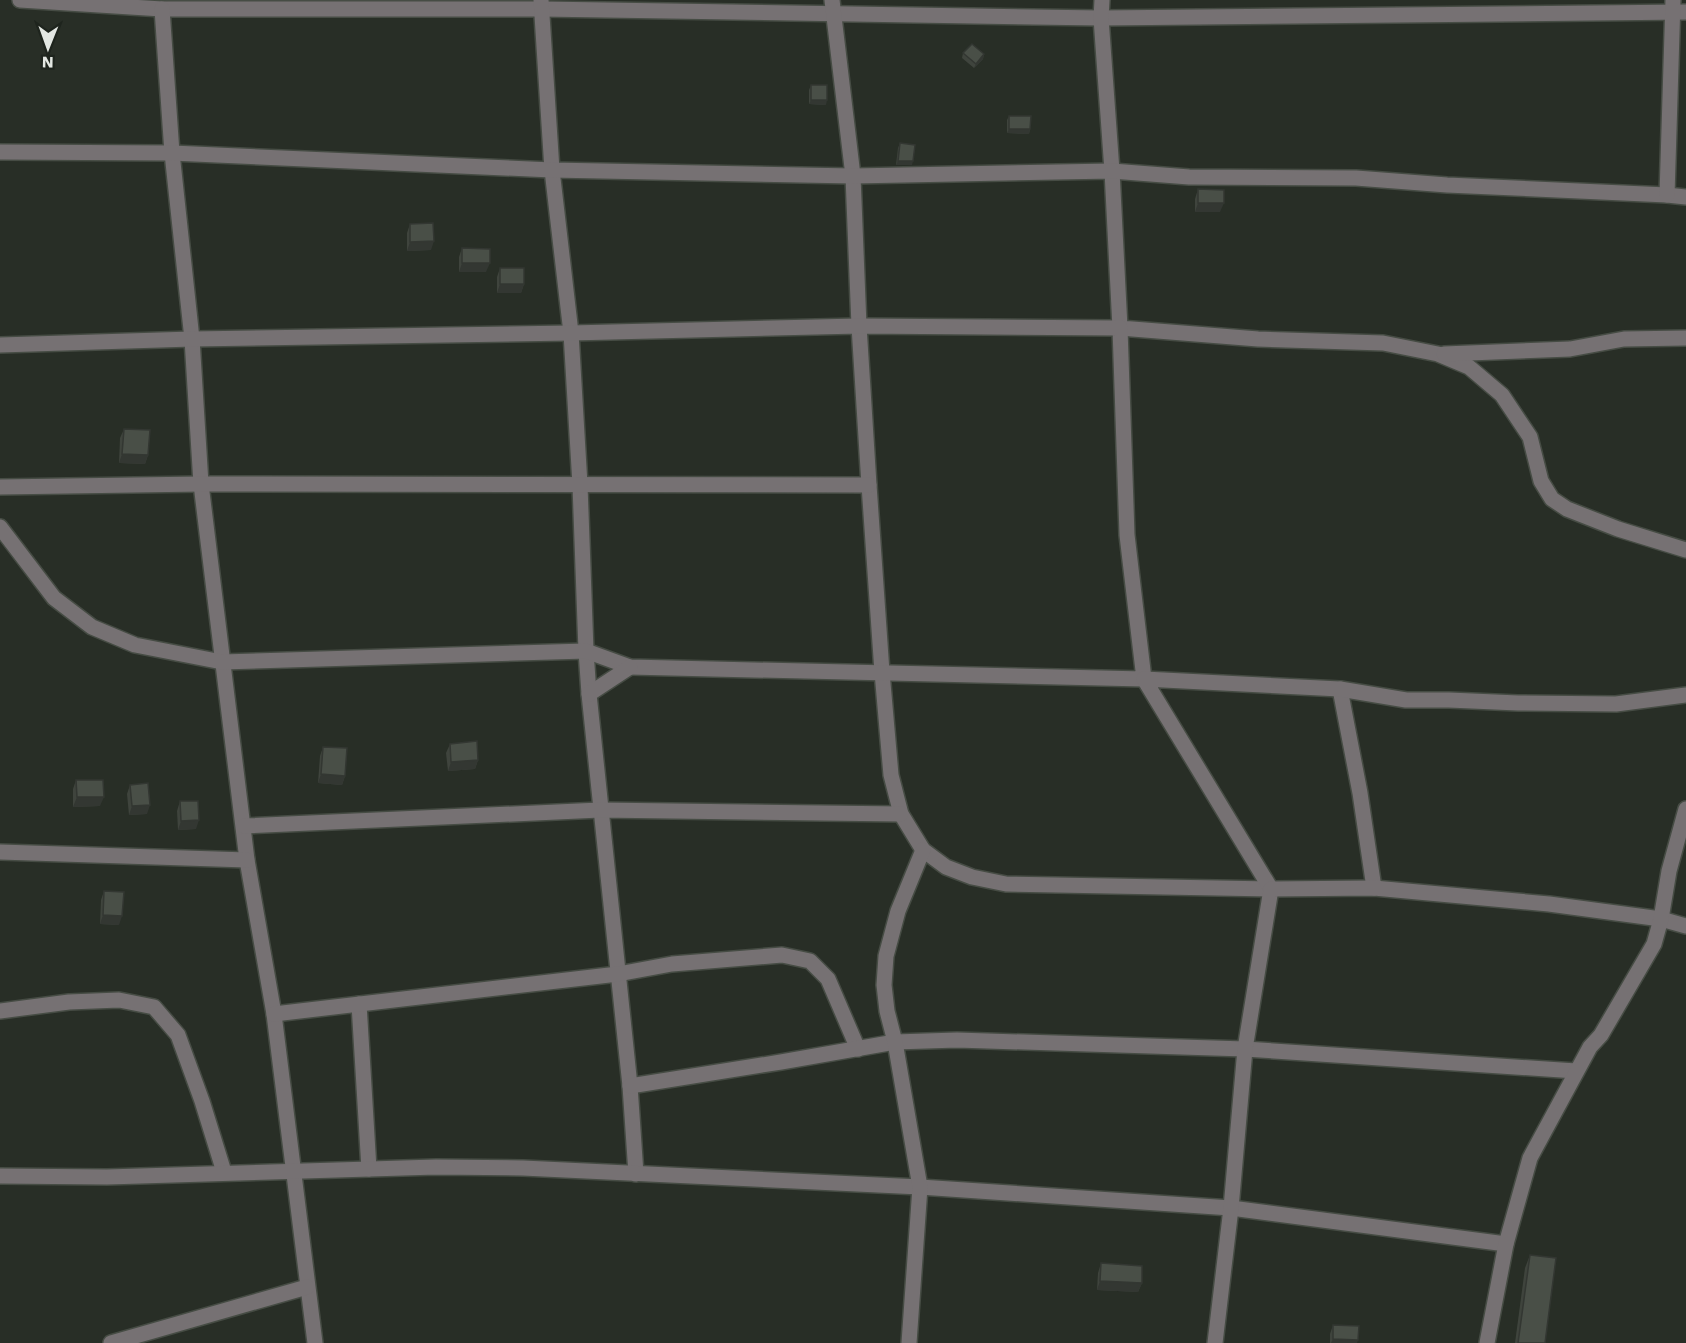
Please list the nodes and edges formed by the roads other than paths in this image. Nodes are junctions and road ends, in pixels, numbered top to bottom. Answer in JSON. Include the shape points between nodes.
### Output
{"nodes":[{"id":1,"x":21,"y":0,"type":"edge"},
{"id":2,"x":1102,"y":0,"type":"edge"},
{"id":3,"x":541,"y":5,"type":"edge"},
{"id":4,"x":833,"y":7,"type":"edge"},
{"id":5,"x":1677,"y":8,"type":"edge"},
{"id":6,"x":162,"y":9,"type":"junction"},
{"id":7,"x":1101,"y":18,"type":"junction"},
{"id":8,"x":0,"y":152,"type":"edge"},
{"id":9,"x":172,"y":153,"type":"junction"},
{"id":10,"x":552,"y":170,"type":"junction"},
{"id":11,"x":1112,"y":171,"type":"junction"},
{"id":12,"x":853,"y":176,"type":"junction"},
{"id":13,"x":1667,"y":195,"type":"junction"},
{"id":14,"x":1686,"y":197,"type":"edge"},
{"id":15,"x":859,"y":326,"type":"junction"},
{"id":16,"x":1120,"y":328,"type":"junction"},
{"id":17,"x":571,"y":333,"type":"junction"},
{"id":18,"x":1686,"y":338,"type":"edge"},
{"id":19,"x":192,"y":339,"type":"junction"},
{"id":20,"x":0,"y":345,"type":"edge"},
{"id":21,"x":1438,"y":354,"type":"junction"},
{"id":22,"x":201,"y":484,"type":"junction"},
{"id":23,"x":580,"y":485,"type":"junction"},
{"id":24,"x":869,"y":485,"type":"junction"},
{"id":25,"x":0,"y":488,"type":"edge"},
{"id":26,"x":0,"y":527,"type":"edge"},
{"id":27,"x":1684,"y":544,"type":"edge"},
{"id":28,"x":586,"y":651,"type":"junction"},
{"id":29,"x":222,"y":662,"type":"junction"},
{"id":30,"x":630,"y":667,"type":"junction"},
{"id":31,"x":882,"y":672,"type":"junction"},
{"id":32,"x":1144,"y":679,"type":"junction"},
{"id":33,"x":1340,"y":689,"type":"junction"},
{"id":34,"x":589,"y":694,"type":"junction"},
{"id":35,"x":1686,"y":695,"type":"edge"},
{"id":36,"x":1686,"y":809,"type":"edge"},
{"id":37,"x":600,"y":810,"type":"junction"},
{"id":38,"x":901,"y":814,"type":"junction"},
{"id":39,"x":244,"y":826,"type":"junction"},
{"id":40,"x":1682,"y":841,"type":"edge"},
{"id":41,"x":923,"y":849,"type":"junction"},
{"id":42,"x":0,"y":852,"type":"edge"},
{"id":43,"x":247,"y":860,"type":"junction"},
{"id":44,"x":1374,"y":888,"type":"junction"},
{"id":45,"x":1271,"y":889,"type":"junction"},
{"id":46,"x":1661,"y":919,"type":"junction"},
{"id":47,"x":1686,"y":926,"type":"edge"},
{"id":48,"x":618,"y":974,"type":"junction"},
{"id":49,"x":359,"y":1004,"type":"junction"},
{"id":50,"x":0,"y":1011,"type":"edge"},
{"id":51,"x":274,"y":1014,"type":"junction"},
{"id":52,"x":895,"y":1042,"type":"junction"},
{"id":53,"x":858,"y":1049,"type":"junction"},
{"id":54,"x":1245,"y":1049,"type":"junction"},
{"id":55,"x":1576,"y":1071,"type":"junction"},
{"id":56,"x":630,"y":1086,"type":"junction"},
{"id":57,"x":369,"y":1169,"type":"junction"},
{"id":58,"x":294,"y":1171,"type":"junction"},
{"id":59,"x":224,"y":1172,"type":"junction"},
{"id":60,"x":636,"y":1174,"type":"junction"},
{"id":61,"x":0,"y":1176,"type":"edge"},
{"id":62,"x":920,"y":1187,"type":"junction"},
{"id":63,"x":1231,"y":1208,"type":"junction"},
{"id":64,"x":1506,"y":1244,"type":"junction"},
{"id":65,"x":307,"y":1287,"type":"junction"},
{"id":66,"x":111,"y":1343,"type":"edge"},
{"id":67,"x":315,"y":1343,"type":"edge"},
{"id":68,"x":909,"y":1343,"type":"edge"},
{"id":69,"x":1215,"y":1343,"type":"edge"},
{"id":70,"x":1487,"y":1343,"type":"edge"}],
"edges":[{"from":1,"to":6,"type":"street"},
{"from":2,"to":7,"type":"street"},
{"from":3,"to":4,"type":"street"},
{"from":3,"to":6,"type":"street"},
{"from":3,"to":10,"type":"street"},
{"from":4,"to":7,"type":"street"},
{"from":4,"to":12,"type":"street"},
{"from":5,"to":7,"type":"street"},
{"from":5,"to":13,"type":"street"},
{"from":6,"to":9,"type":"street"},
{"from":7,"to":11,"type":"street"},
{"from":8,"to":9,"type":"street"},
{"from":9,"to":10,"type":"street"},
{"from":9,"to":19,"type":"street"},
{"from":10,"to":12,"type":"street"},
{"from":10,"to":17,"type":"street"},
{"from":11,"to":12,"type":"street"},
{"from":11,"to":13,"type":"street","via":[[1189,177],[1356,178]]},
{"from":11,"to":16,"type":"street"},
{"from":12,"to":15,"type":"street"},
{"from":13,"to":14,"type":"street"},
{"from":15,"to":16,"type":"street"},
{"from":15,"to":17,"type":"street"},
{"from":15,"to":24,"type":"street"},
{"from":16,"to":21,"type":"street","via":[[1258,339],[1383,343]]},
{"from":16,"to":32,"type":"street","via":[[1127,535]]},
{"from":17,"to":19,"type":"street"},
{"from":17,"to":23,"type":"street"},
{"from":18,"to":21,"type":"street","via":[[1624,339],[1570,349]]},
{"from":19,"to":20,"type":"street"},
{"from":19,"to":22,"type":"street"},
{"from":21,"to":27,"type":"street","via":[[1469,367],[1503,395],[1530,436],[1541,481],[1552,499],[1618,529]]},
{"from":22,"to":23,"type":"street"},
{"from":22,"to":25,"type":"street"},
{"from":22,"to":29,"type":"street"},
{"from":23,"to":24,"type":"street"},
{"from":23,"to":28,"type":"street"},
{"from":24,"to":31,"type":"street"},
{"from":26,"to":29,"type":"street","via":[[54,598],[92,627],[135,645]]},
{"from":28,"to":29,"type":"street"},
{"from":28,"to":30,"type":"street"},
{"from":28,"to":34,"type":"street"},
{"from":29,"to":39,"type":"street"},
{"from":30,"to":31,"type":"street"},
{"from":30,"to":34,"type":"street"},
{"from":31,"to":32,"type":"street"},
{"from":31,"to":38,"type":"street","via":[[891,775]]},
{"from":32,"to":33,"type":"street"},
{"from":32,"to":45,"type":"street"},
{"from":33,"to":35,"type":"street","via":[[1406,700],[1518,703],[1616,704]]},
{"from":33,"to":44,"type":"street"},
{"from":34,"to":37,"type":"street"},
{"from":36,"to":40,"type":"street"},
{"from":37,"to":38,"type":"street"},
{"from":37,"to":39,"type":"street"},
{"from":37,"to":48,"type":"street"},
{"from":38,"to":41,"type":"street"},
{"from":39,"to":43,"type":"street"},
{"from":40,"to":46,"type":"street","via":[[1669,871]]},
{"from":41,"to":45,"type":"street","via":[[946,867],[1006,884]]},
{"from":41,"to":52,"type":"street","via":[[898,912],[886,956],[884,985]]},
{"from":42,"to":43,"type":"street"},
{"from":43,"to":51,"type":"street"},
{"from":44,"to":45,"type":"street"},
{"from":44,"to":46,"type":"street"},
{"from":45,"to":54,"type":"street"},
{"from":46,"to":47,"type":"street"},
{"from":46,"to":55,"type":"street","via":[[1654,944]]},
{"from":48,"to":49,"type":"street"},
{"from":48,"to":53,"type":"street","via":[[672,964],[782,955],[810,961],[828,979]]},
{"from":48,"to":56,"type":"street"},
{"from":49,"to":51,"type":"street"},
{"from":49,"to":57,"type":"street"},
{"from":50,"to":59,"type":"street","via":[[119,1000],[154,1007],[178,1035]]},
{"from":51,"to":58,"type":"street"},
{"from":52,"to":53,"type":"street"},
{"from":52,"to":54,"type":"street"},
{"from":52,"to":62,"type":"street"},
{"from":53,"to":56,"type":"street"},
{"from":54,"to":55,"type":"street"},
{"from":54,"to":63,"type":"street"},
{"from":55,"to":64,"type":"street","via":[[1530,1158]]},
{"from":56,"to":60,"type":"street"},
{"from":57,"to":58,"type":"street"},
{"from":57,"to":60,"type":"street","via":[[523,1168]]},
{"from":58,"to":59,"type":"street"},
{"from":58,"to":65,"type":"street"},
{"from":59,"to":61,"type":"street"},
{"from":60,"to":62,"type":"street"},
{"from":62,"to":63,"type":"street"},
{"from":62,"to":68,"type":"street"},
{"from":63,"to":64,"type":"street"},
{"from":63,"to":69,"type":"street"},
{"from":64,"to":70,"type":"street"},
{"from":65,"to":66,"type":"street"},
{"from":65,"to":67,"type":"street"}]}
